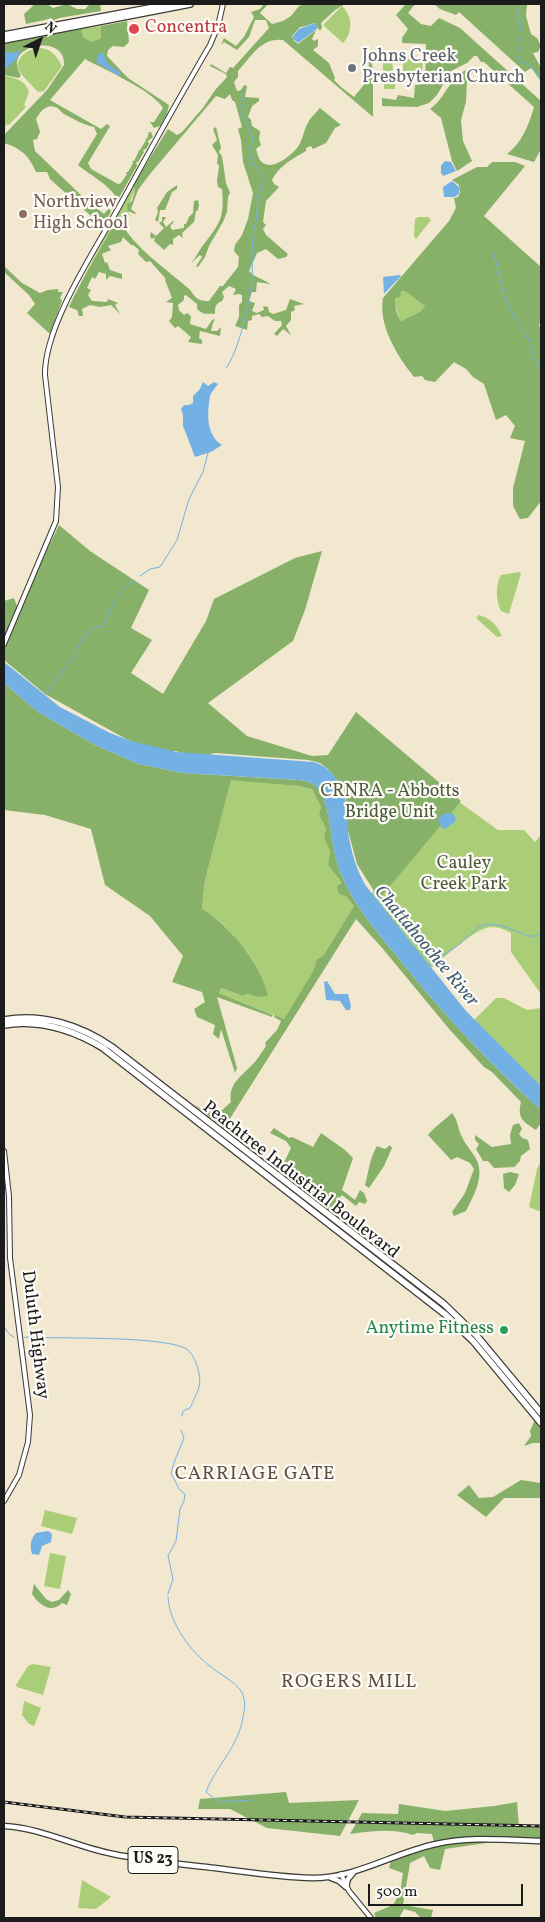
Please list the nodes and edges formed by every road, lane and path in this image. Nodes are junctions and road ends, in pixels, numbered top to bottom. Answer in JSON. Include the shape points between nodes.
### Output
{"nodes":[{"id":1,"x":171,"y":4,"type":"edge"},
{"id":2,"x":190,"y":4,"type":"edge"},
{"id":3,"x":223,"y":4,"type":"edge"},
{"id":4,"x":4,"y":35,"type":"edge"},
{"id":5,"x":4,"y":40,"type":"edge"},
{"id":6,"x":49,"y":377,"type":"dead end"},
{"id":7,"x":48,"y":402,"type":"junction"},
{"id":8,"x":4,"y":644,"type":"edge"},
{"id":9,"x":4,"y":1020,"type":"edge"},
{"id":10,"x":4,"y":1025,"type":"edge"},
{"id":11,"x":180,"y":1104,"type":"junction"},
{"id":12,"x":4,"y":1152,"type":"edge"},
{"id":13,"x":541,"y":1413,"type":"edge"},
{"id":14,"x":541,"y":1423,"type":"edge"},
{"id":15,"x":4,"y":1501,"type":"edge"},
{"id":16,"x":4,"y":1826,"type":"edge"},
{"id":17,"x":541,"y":1841,"type":"edge"},
{"id":18,"x":354,"y":1872,"type":"junction"},
{"id":19,"x":342,"y":1874,"type":"junction"},
{"id":20,"x":326,"y":1876,"type":"junction"},
{"id":21,"x":346,"y":1887,"type":"junction"},
{"id":22,"x":370,"y":1918,"type":"edge"}],
"edges":[{"from":1,"to":4,"type":"highway"},
{"from":2,"to":5,"type":"highway"},
{"from":3,"to":7,"type":"main road","via":[[210,44],[91,255],[59,321],[46,359]]},
{"from":6,"to":7,"type":"main road"},
{"from":7,"to":8,"type":"main road","via":[[58,487],[56,521]]},
{"from":9,"to":11,"type":"highway","name":"Peachtree Industrial Boulevard","via":[[45,1019],[85,1031],[110,1046]]},
{"from":10,"to":11,"type":"highway","name":"Peachtree Industrial Boulevard","via":[[38,1024],[76,1034],[103,1048]]},
{"from":11,"to":13,"type":"highway","name":"Peachtree Industrial Boulevard","via":[[453,1312]]},
{"from":11,"to":14,"type":"highway","name":"Peachtree Industrial Boulevard","via":[[446,1315],[473,1341]]},
{"from":12,"to":15,"type":"main road","name":"Duluth Highway","via":[[12,1275],[30,1415],[28,1442],[19,1475]]},
{"from":16,"to":20,"type":"main road","number":"US 23","via":[[37,1830],[86,1847],[137,1858],[278,1876]]},
{"from":17,"to":18,"type":"main road","number":"US 23","via":[[438,1843]]},
{"from":18,"to":19,"type":"main road","number":"US 23"},
{"from":18,"to":21,"type":"main road"},
{"from":19,"to":20,"type":"main road","number":"US 23"},
{"from":19,"to":21,"type":"main road"},
{"from":20,"to":21,"type":"main road","via":[[335,1878]]},
{"from":21,"to":22,"type":"main road"}]}
